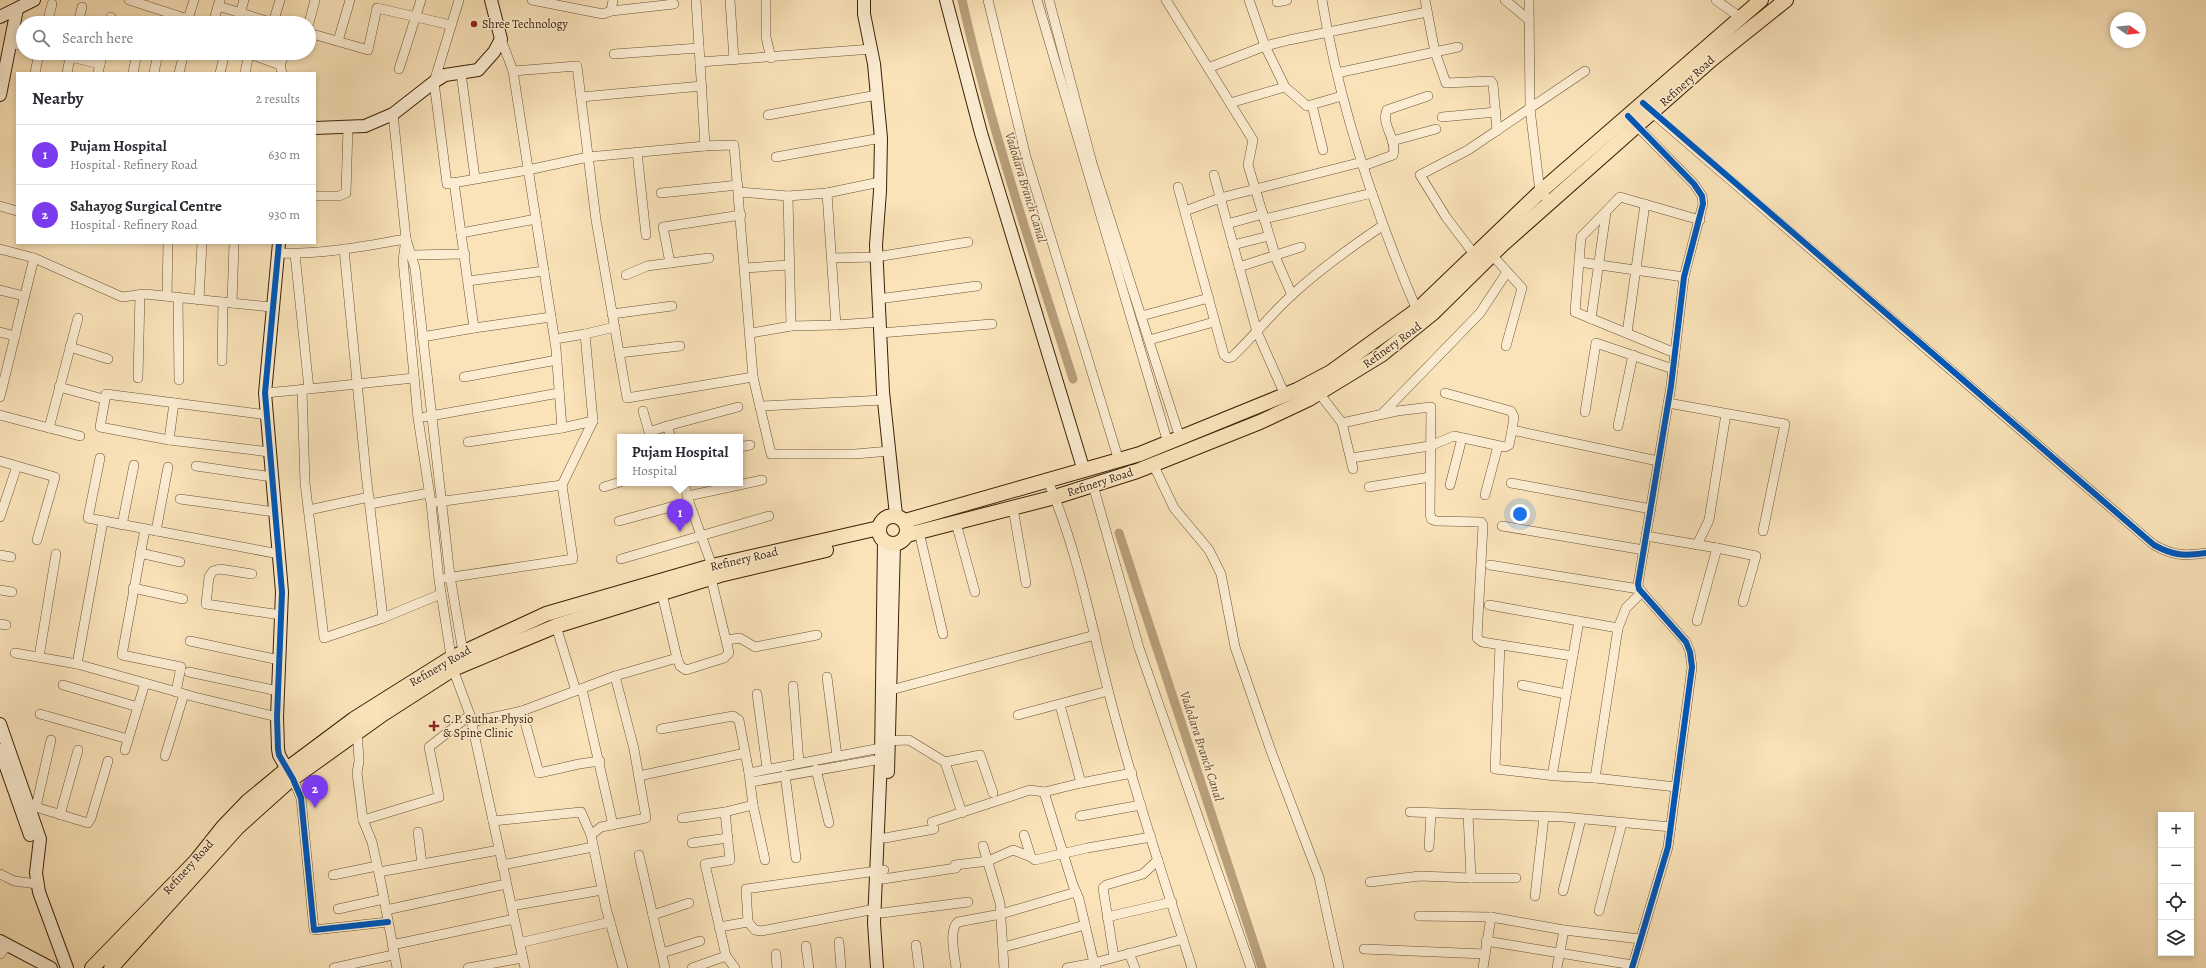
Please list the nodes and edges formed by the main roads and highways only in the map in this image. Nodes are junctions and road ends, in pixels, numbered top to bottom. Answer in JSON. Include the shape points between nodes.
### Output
{"nodes":[{"id":1,"x":1761,"y":0,"type":"edge"},
{"id":2,"x":1786,"y":0,"type":"edge"},
{"id":3,"x":1648,"y":108,"type":"junction"},
{"id":4,"x":1419,"y":317,"type":"junction"},
{"id":5,"x":1295,"y":395,"type":"junction"},
{"id":6,"x":1140,"y":454,"type":"junction"},
{"id":7,"x":1149,"y":466,"type":"junction"},
{"id":8,"x":907,"y":526,"type":"junction"},
{"id":9,"x":885,"y":537,"type":"junction"},
{"id":10,"x":713,"y":573,"type":"junction"},
{"id":11,"x":458,"y":661,"type":"junction"},
{"id":12,"x":290,"y":774,"type":"junction"},
{"id":13,"x":92,"y":968,"type":"edge"},
{"id":14,"x":110,"y":968,"type":"edge"}],
"edges":[{"from":1,"to":3,"type":"main road","name":"Refinery Road"},
{"from":2,"to":3,"type":"main road","name":"Refinery Road"},
{"from":3,"to":4,"type":"main road","name":"Refinery Road","via":[[1637,127]]},
{"from":3,"to":4,"type":"main road","name":"Refinery Road","via":[[1628,116],[1540,192],[1474,254]]},
{"from":4,"to":5,"type":"main road","name":"Refinery Road"},
{"from":4,"to":5,"type":"main road","name":"Refinery Road","via":[[1381,355],[1319,393]]},
{"from":5,"to":6,"type":"main road","name":"Refinery Road"},
{"from":5,"to":7,"type":"main road","name":"Refinery Road","via":[[1260,422]]},
{"from":6,"to":7,"type":"main road"},
{"from":6,"to":8,"type":"main road","name":"Refinery Road"},
{"from":7,"to":8,"type":"main road","name":"Refinery Road","via":[[1055,497],[956,523]]},
{"from":8,"to":9,"type":"main road","via":[[901,542]]},
{"from":8,"to":9,"type":"main road","via":[[883,519]]},
{"from":9,"to":10,"type":"main road","name":"Refinery Road"},
{"from":10,"to":11,"type":"main road","name":"Refinery Road","via":[[662,594],[556,626]]},
{"from":10,"to":11,"type":"main road","name":"Refinery Road","via":[[546,614]]},
{"from":11,"to":12,"type":"main road","name":"Refinery Road","via":[[359,733]]},
{"from":11,"to":12,"type":"main road","name":"Refinery Road","via":[[354,719]]},
{"from":12,"to":13,"type":"main road","name":"Refinery Road","via":[[238,811],[196,861]]},
{"from":12,"to":14,"type":"main road","name":"Refinery Road","via":[[238,827]]}]}
